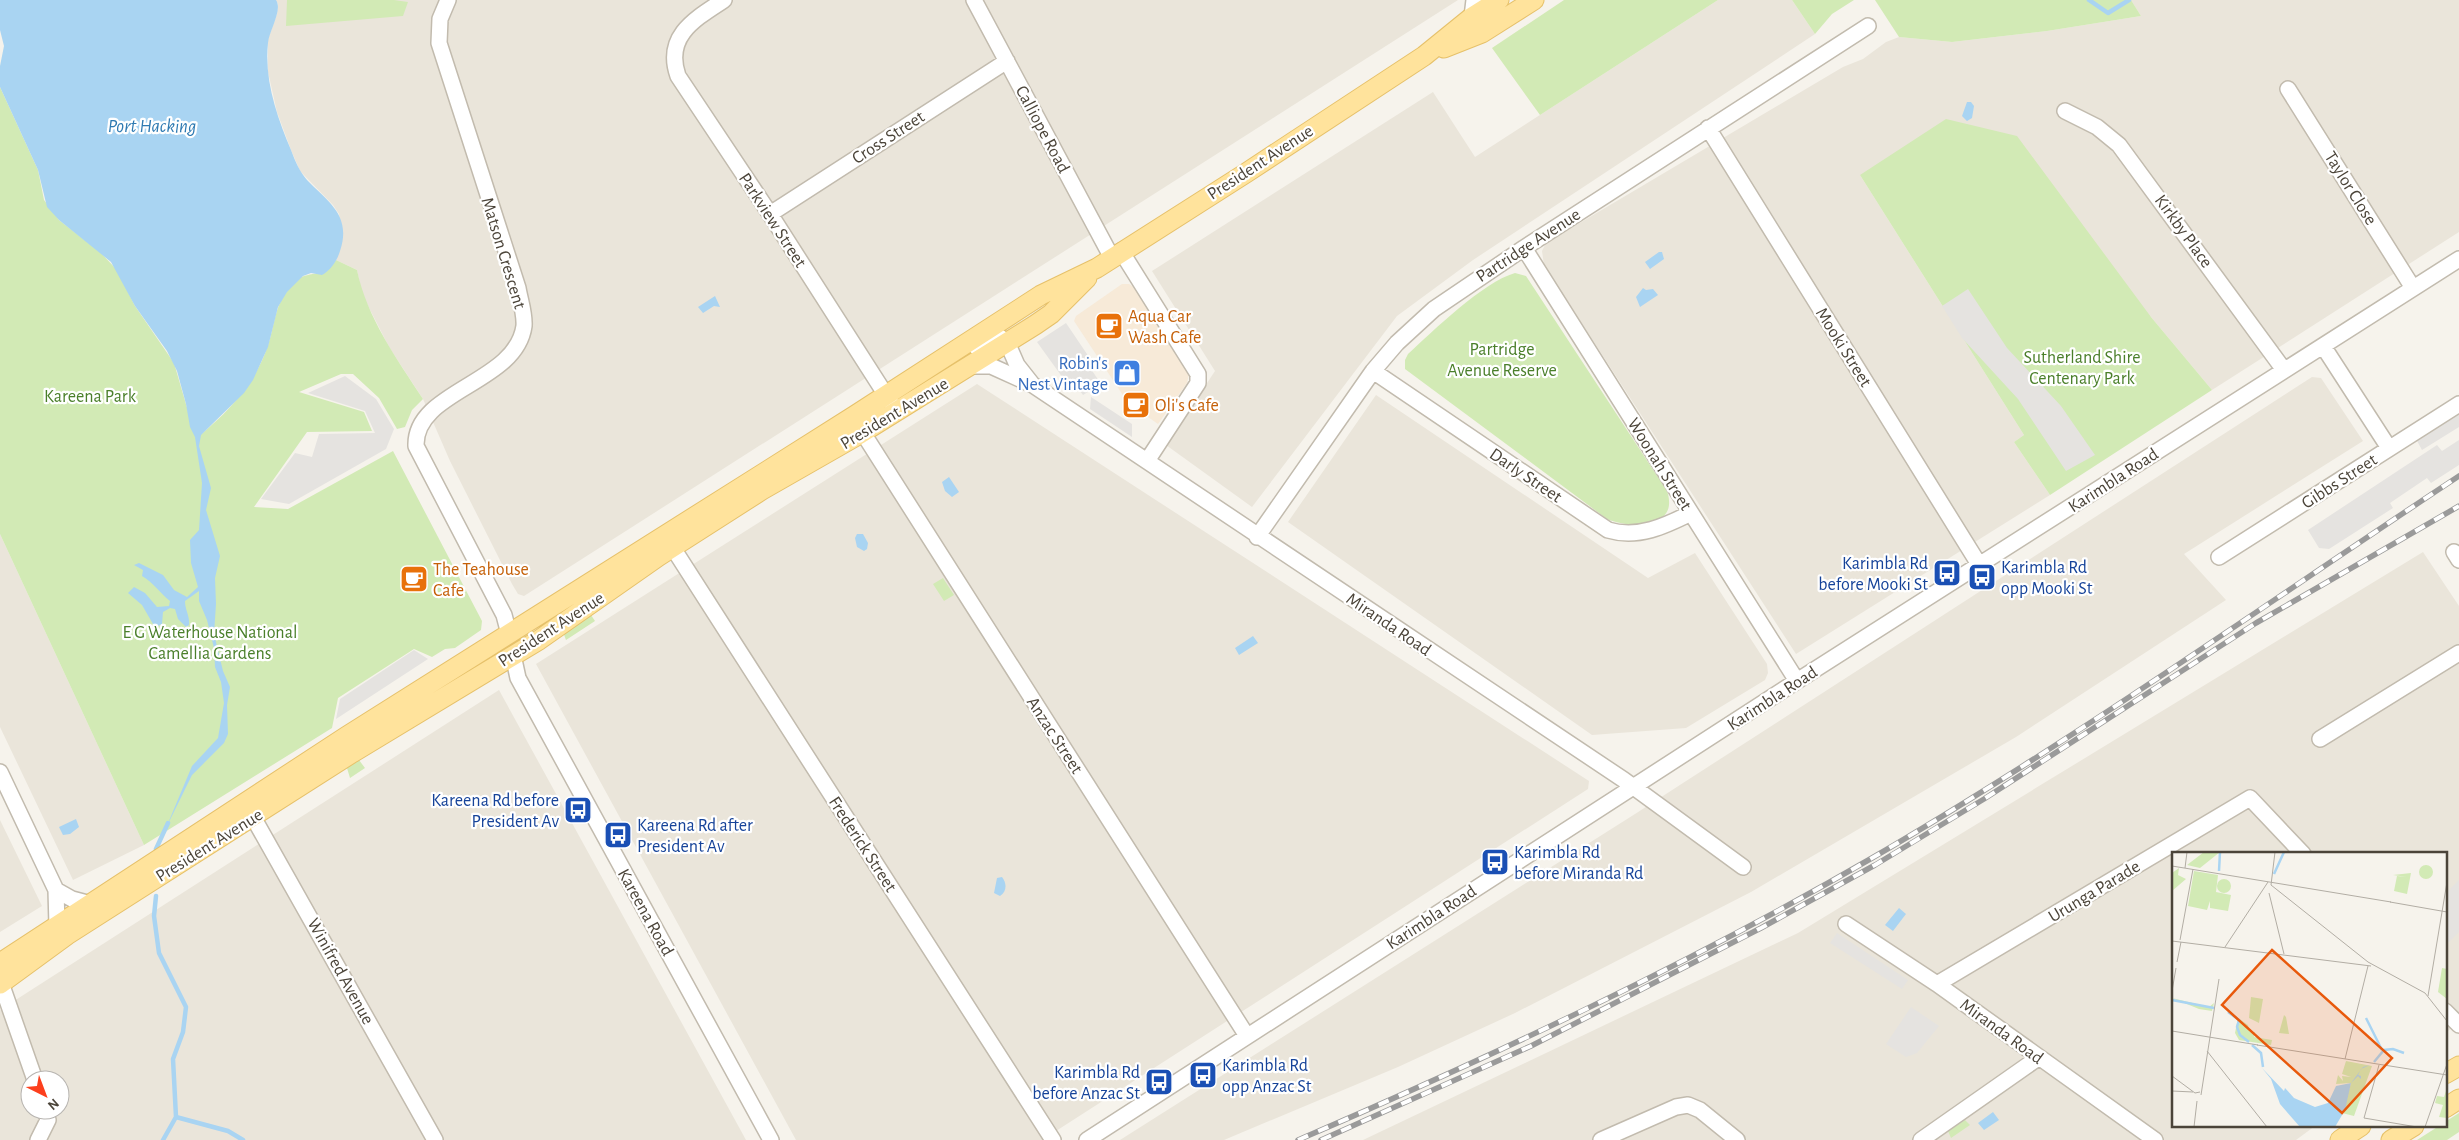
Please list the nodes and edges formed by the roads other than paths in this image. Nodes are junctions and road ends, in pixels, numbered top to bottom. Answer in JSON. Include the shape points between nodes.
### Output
{"nodes":[{"id":1,"x":448,"y":0,"type":"edge"},
{"id":2,"x":724,"y":0,"type":"edge"},
{"id":3,"x":974,"y":0,"type":"edge"},
{"id":4,"x":1499,"y":0,"type":"edge"},
{"id":5,"x":1534,"y":0,"type":"edge"},
{"id":6,"x":1473,"y":9,"type":"edge"},
{"id":7,"x":1868,"y":26,"type":"dead end"},
{"id":8,"x":1424,"y":56,"type":"junction"},
{"id":9,"x":1007,"y":61,"type":"junction"},
{"id":10,"x":2288,"y":88,"type":"dead end"},
{"id":11,"x":2065,"y":111,"type":"dead end"},
{"id":12,"x":1708,"y":128,"type":"junction"},
{"id":13,"x":770,"y":214,"type":"junction"},
{"id":14,"x":1524,"y":248,"type":"junction"},
{"id":15,"x":1110,"y":259,"type":"junction"},
{"id":16,"x":2459,"y":259,"type":"edge"},
{"id":17,"x":2414,"y":288,"type":"junction"},
{"id":18,"x":1007,"y":342,"type":"junction"},
{"id":19,"x":2323,"y":346,"type":"junction"},
{"id":20,"x":970,"y":366,"type":"junction"},
{"id":21,"x":930,"y":367,"type":"junction"},
{"id":22,"x":2284,"y":370,"type":"junction"},
{"id":23,"x":1372,"y":371,"type":"junction"},
{"id":24,"x":1033,"y":385,"type":"junction"},
{"id":25,"x":938,"y":386,"type":"junction"},
{"id":26,"x":886,"y":396,"type":"junction"},
{"id":27,"x":2459,"y":404,"type":"edge"},
{"id":28,"x":863,"y":433,"type":"junction"},
{"id":29,"x":2390,"y":448,"type":"junction"},
{"id":30,"x":1147,"y":461,"type":"junction"},
{"id":31,"x":1691,"y":514,"type":"junction"},
{"id":32,"x":1257,"y":537,"type":"junction"},
{"id":33,"x":673,"y":548,"type":"junction"},
{"id":34,"x":2219,"y":557,"type":"dead end"},
{"id":35,"x":1980,"y":566,"type":"junction"},
{"id":36,"x":509,"y":634,"type":"junction"},
{"id":37,"x":2459,"y":653,"type":"edge"},
{"id":38,"x":513,"y":655,"type":"junction"},
{"id":39,"x":1797,"y":681,"type":"junction"},
{"id":40,"x":2320,"y":739,"type":"dead end"},
{"id":41,"x":0,"y":772,"type":"edge"},
{"id":42,"x":1634,"y":787,"type":"junction"},
{"id":43,"x":248,"y":810,"type":"junction"},
{"id":44,"x":2301,"y":852,"type":"edge"},
{"id":45,"x":1743,"y":867,"type":"dead end"},
{"id":46,"x":56,"y":890,"type":"junction"},
{"id":47,"x":91,"y":904,"type":"junction"},
{"id":48,"x":1846,"y":924,"type":"dead end"},
{"id":49,"x":57,"y":926,"type":"junction"},
{"id":50,"x":0,"y":962,"type":"edge"},
{"id":51,"x":0,"y":983,"type":"edge"},
{"id":52,"x":1938,"y":984,"type":"junction"},
{"id":53,"x":2446,"y":1012,"type":"edge"},
{"id":54,"x":2459,"y":1025,"type":"edge"},
{"id":55,"x":1247,"y":1036,"type":"junction"},
{"id":56,"x":2038,"y":1058,"type":"junction"},
{"id":57,"x":2459,"y":1066,"type":"edge"},
{"id":58,"x":31,"y":1070,"type":"edge"},
{"id":59,"x":2446,"y":1073,"type":"edge"},
{"id":60,"x":2459,"y":1099,"type":"edge"},
{"id":61,"x":2446,"y":1107,"type":"edge"},
{"id":62,"x":48,"y":1120,"type":"edge"},
{"id":63,"x":2358,"y":1128,"type":"edge"},
{"id":64,"x":2411,"y":1128,"type":"edge"},
{"id":65,"x":38,"y":1140,"type":"edge"},
{"id":66,"x":436,"y":1140,"type":"edge"},
{"id":67,"x":771,"y":1140,"type":"edge"},
{"id":68,"x":1053,"y":1140,"type":"edge"},
{"id":69,"x":1086,"y":1140,"type":"edge"},
{"id":70,"x":1601,"y":1140,"type":"edge"},
{"id":71,"x":1737,"y":1140,"type":"edge"},
{"id":72,"x":1920,"y":1140,"type":"edge"},
{"id":73,"x":2155,"y":1140,"type":"edge"},
{"id":74,"x":2340,"y":1140,"type":"edge"},
{"id":75,"x":2391,"y":1140,"type":"edge"}],
"edges":[{"from":1,"to":36,"type":"street","name":"Matson Crescent","via":[[440,19],[439,43],[518,288],[524,325],[509,356],[422,422],[416,446],[504,614]]},
{"from":2,"to":13,"type":"street","name":"Parkview Street","via":[[688,25],[676,46],[675,68],[682,84]]},
{"from":3,"to":9,"type":"street","name":"Calliope Road"},
{"from":4,"to":6,"type":"main road","name":"President Avenue"},
{"from":5,"to":8,"type":"main road","name":"President Avenue","via":[[1482,33]]},
{"from":6,"to":8,"type":"main road","name":"President Avenue"},
{"from":7,"to":12,"type":"street","name":"Partridge Avenue"},
{"from":8,"to":15,"type":"main road","name":"President Avenue"},
{"from":9,"to":13,"type":"street","name":"Cross Street"},
{"from":9,"to":15,"type":"street","name":"Calliope Road"},
{"from":10,"to":17,"type":"street","name":"Taylor Close"},
{"from":11,"to":22,"type":"street","name":"Kirkby Place","via":[[2119,144]]},
{"from":12,"to":14,"type":"street","name":"Partridge Avenue"},
{"from":12,"to":35,"type":"street","name":"Mooki Street"},
{"from":13,"to":26,"type":"street","name":"Parkview Street"},
{"from":14,"to":23,"type":"street","name":"Partridge Avenue","via":[[1434,309]]},
{"from":14,"to":31,"type":"street","name":"Woonah Street"},
{"from":15,"to":18,"type":"main road","name":"President Avenue","via":[[1051,314]]},
{"from":15,"to":21,"type":"main road","name":"President Avenue","via":[[1041,295]]},
{"from":15,"to":30,"type":"street","name":"Calliope Road","via":[[1198,374],[1198,383]]},
{"from":16,"to":17,"type":"street","name":"Karimbla Road"},
{"from":17,"to":19,"type":"street","name":"Karimbla Road"},
{"from":18,"to":20,"type":"main road","name":"President Avenue"},
{"from":18,"to":21,"type":"street","via":[[1000,337],[992,338],[948,366]]},
{"from":18,"to":24,"type":"street","name":"Miranda Road","via":[[1017,365]]},
{"from":19,"to":22,"type":"street","name":"Karimbla Road"},
{"from":19,"to":29,"type":"street"},
{"from":20,"to":24,"type":"street","name":"Miranda Road","via":[[991,366]]},
{"from":20,"to":25,"type":"main road","name":"President Avenue"},
{"from":21,"to":26,"type":"main road","name":"President Avenue"},
{"from":22,"to":35,"type":"street","name":"Karimbla Road"},
{"from":23,"to":31,"type":"street","name":"Darly Street","via":[[1608,530],[1642,533]]},
{"from":23,"to":32,"type":"street","name":"Partridge Avenue"},
{"from":24,"to":30,"type":"street","name":"Miranda Road"},
{"from":25,"to":26,"type":"street","via":[[931,383],[922,385],[891,404]]},
{"from":25,"to":28,"type":"main road","name":"President Avenue"},
{"from":26,"to":36,"type":"main road","name":"President Avenue"},
{"from":27,"to":29,"type":"street","name":"Gibbs Street"},
{"from":28,"to":33,"type":"main road","name":"President Avenue","via":[[762,490]]},
{"from":28,"to":55,"type":"street","name":"Anzac Street"},
{"from":29,"to":34,"type":"street","name":"Gibbs Street"},
{"from":30,"to":32,"type":"street","name":"Miranda Road"},
{"from":31,"to":39,"type":"street","name":"Woonah Street"},
{"from":32,"to":42,"type":"street","name":"Miranda Road"},
{"from":33,"to":38,"type":"main road","name":"President Avenue"},
{"from":33,"to":68,"type":"street","name":"Frederick Street"},
{"from":35,"to":39,"type":"street","name":"Karimbla Road"},
{"from":36,"to":38,"type":"main road","name":"Matson Crescent"},
{"from":36,"to":43,"type":"main road","name":"President Avenue"},
{"from":37,"to":40,"type":"street"},
{"from":38,"to":43,"type":"main road","name":"President Avenue"},
{"from":38,"to":67,"type":"street","name":"Kareena Road","via":[[518,678]]},
{"from":39,"to":42,"type":"street","name":"Karimbla Road"},
{"from":41,"to":46,"type":"street"},
{"from":42,"to":45,"type":"street","name":"Miranda Road"},
{"from":42,"to":55,"type":"street","name":"Karimbla Road"},
{"from":43,"to":47,"type":"main road","name":"President Avenue"},
{"from":43,"to":51,"type":"main road","name":"President Avenue"},
{"from":43,"to":66,"type":"street","name":"Winifred Avenue"},
{"from":44,"to":52,"type":"street","name":"Urunga Parade","via":[[2250,798]]},
{"from":46,"to":47,"type":"street"},
{"from":46,"to":49,"type":"street"},
{"from":47,"to":49,"type":"main road","name":"President Avenue"},
{"from":48,"to":52,"type":"street","name":"Miranda Road"},
{"from":49,"to":50,"type":"main road","name":"President Avenue"},
{"from":51,"to":58,"type":"street"},
{"from":52,"to":56,"type":"street","name":"Miranda Road"},
{"from":53,"to":54,"type":"street"},
{"from":55,"to":69,"type":"street","name":"Karimbla Road"},
{"from":56,"to":72,"type":"street"},
{"from":56,"to":73,"type":"street","name":"Miranda Road"},
{"from":57,"to":59,"type":"main road"},
{"from":60,"to":61,"type":"main road"},
{"from":62,"to":65,"type":"street"},
{"from":63,"to":74,"type":"main road"},
{"from":64,"to":75,"type":"main road"},
{"from":70,"to":71,"type":"street","via":[[1676,1107],[1688,1105],[1700,1110]]}]}
